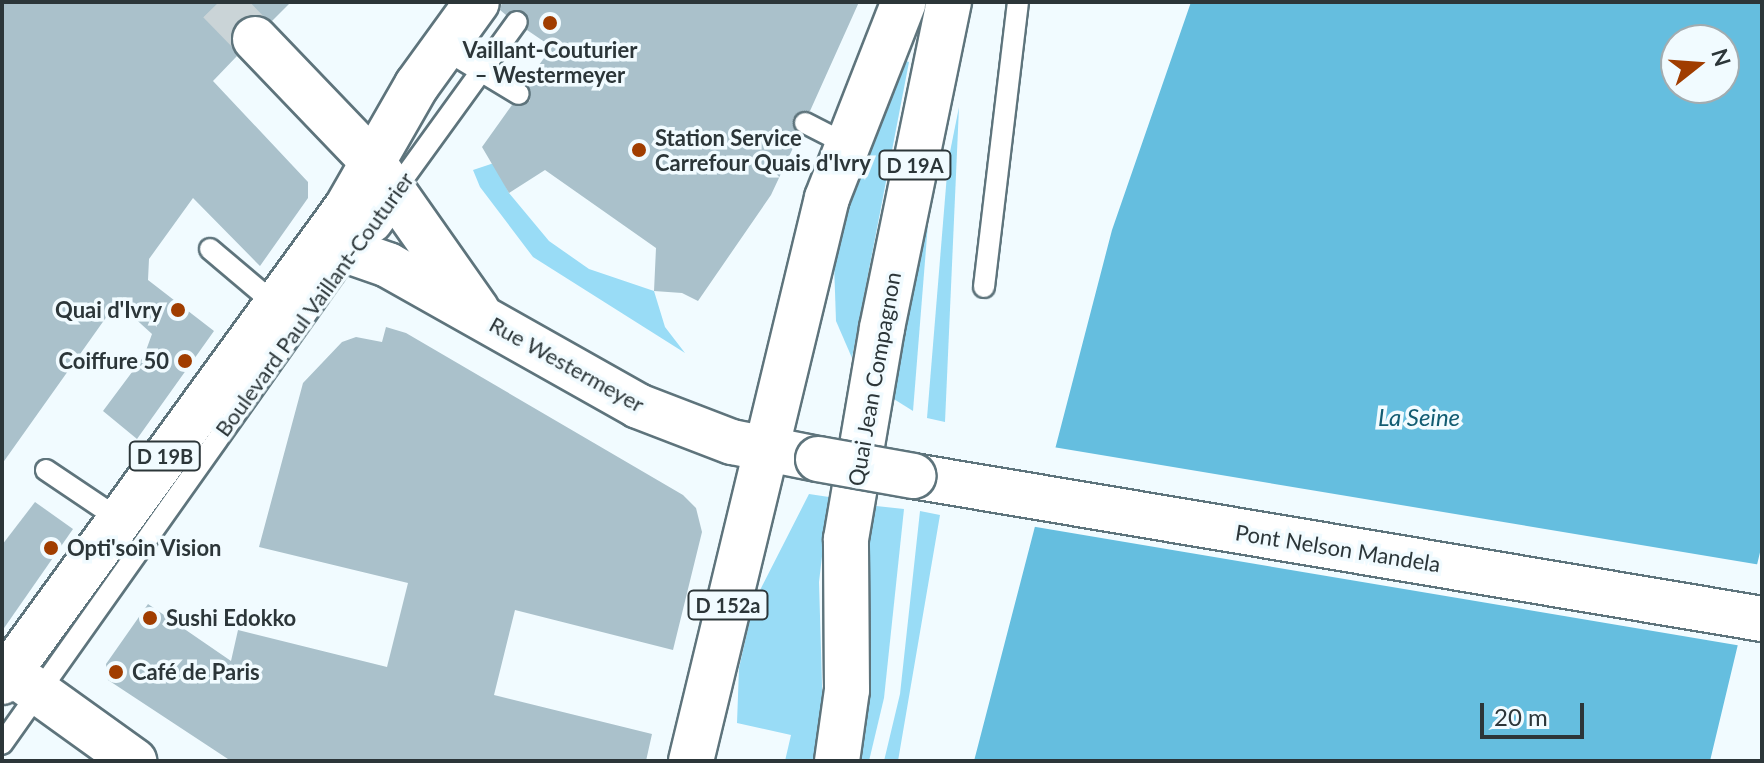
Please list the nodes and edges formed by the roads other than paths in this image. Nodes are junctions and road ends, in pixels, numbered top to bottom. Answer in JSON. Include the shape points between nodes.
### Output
{"nodes":[{"id":1,"x":477,"y":2,"type":"edge"},
{"id":2,"x":904,"y":2,"type":"edge"},
{"id":3,"x":949,"y":2,"type":"edge"},
{"id":4,"x":1018,"y":2,"type":"edge"},
{"id":5,"x":517,"y":22,"type":"dead end"},
{"id":6,"x":255,"y":39,"type":"tunnel mouth"},
{"id":7,"x":462,"y":58,"type":"junction"},
{"id":8,"x":519,"y":94,"type":"dead end"},
{"id":9,"x":805,"y":123,"type":"dead end"},
{"id":10,"x":848,"y":145,"type":"junction"},
{"id":11,"x":362,"y":214,"type":"junction"},
{"id":12,"x":210,"y":249,"type":"dead end"},
{"id":13,"x":984,"y":287,"type":"dead end"},
{"id":14,"x":276,"y":305,"type":"junction"},
{"id":15,"x":483,"y":318,"type":"junction"},
{"id":16,"x":765,"y":449,"type":"junction"},
{"id":17,"x":818,"y":459,"type":"joint"},
{"id":18,"x":46,"y":470,"type":"dead end"},
{"id":19,"x":119,"y":519,"type":"junction"},
{"id":20,"x":1762,"y":619,"type":"edge"},
{"id":21,"x":13,"y":678,"type":"edge"},
{"id":22,"x":2,"y":744,"type":"edge"},
{"id":23,"x":134,"y":761,"type":"edge"},
{"id":24,"x":691,"y":761,"type":"edge"},
{"id":25,"x":837,"y":761,"type":"edge"}],
"edges":[{"from":1,"to":7,"type":"main road","name":"Boulevard Paul Vaillant-Couturier","number":"D 19B"},
{"from":2,"to":10,"type":"main road","number":"D 152a"},
{"from":3,"to":25,"type":"main road","name":"Quai Jean Compagnon","number":"D 19A","via":[[882,328],[846,539],[847,690]]},
{"from":4,"to":13,"type":"lane"},
{"from":5,"to":7,"type":"lane","name":"Boulevard Paul Vaillant-Couturier","number":"D 19B"},
{"from":6,"to":11,"type":"main road","name":"Rue Westermeyer"},
{"from":7,"to":8,"type":"lane"},
{"from":7,"to":11,"type":"main road","name":"Boulevard Paul Vaillant-Couturier","number":"D 19B"},
{"from":9,"to":10,"type":"lane"},
{"from":10,"to":16,"type":"main road","number":"D 152a","via":[[827,198]]},
{"from":11,"to":14,"type":"main road","name":"Boulevard Paul Vaillant-Couturier","number":"D 19B"},
{"from":11,"to":15,"type":"main road","name":"Rue Westermeyer"},
{"from":11,"to":15,"type":"main road","via":[[388,265]]},
{"from":11,"to":21,"type":"lane","name":"Boulevard Paul Vaillant-Couturier","number":"D 19B"},
{"from":12,"to":14,"type":"lane"},
{"from":14,"to":19,"type":"main road","name":"Boulevard Paul Vaillant-Couturier","number":"D 19B"},
{"from":15,"to":16,"type":"main road","name":"Rue Westermeyer","via":[[638,406]]},
{"from":16,"to":17,"type":"main road","name":"Rue Westermeyer"},
{"from":16,"to":24,"type":"main road","number":"D 152a"},
{"from":17,"to":20,"type":"main road","name":"Pont Nelson Mandela","bridge":true},
{"from":18,"to":19,"type":"lane"},
{"from":19,"to":21,"type":"main road","name":"Boulevard Paul Vaillant-Couturier","number":"D 19B"},
{"from":21,"to":22,"type":"lane","name":"Boulevard Paul Vaillant-Couturier","number":"D 19B"},
{"from":21,"to":23,"type":"main road"}]}
